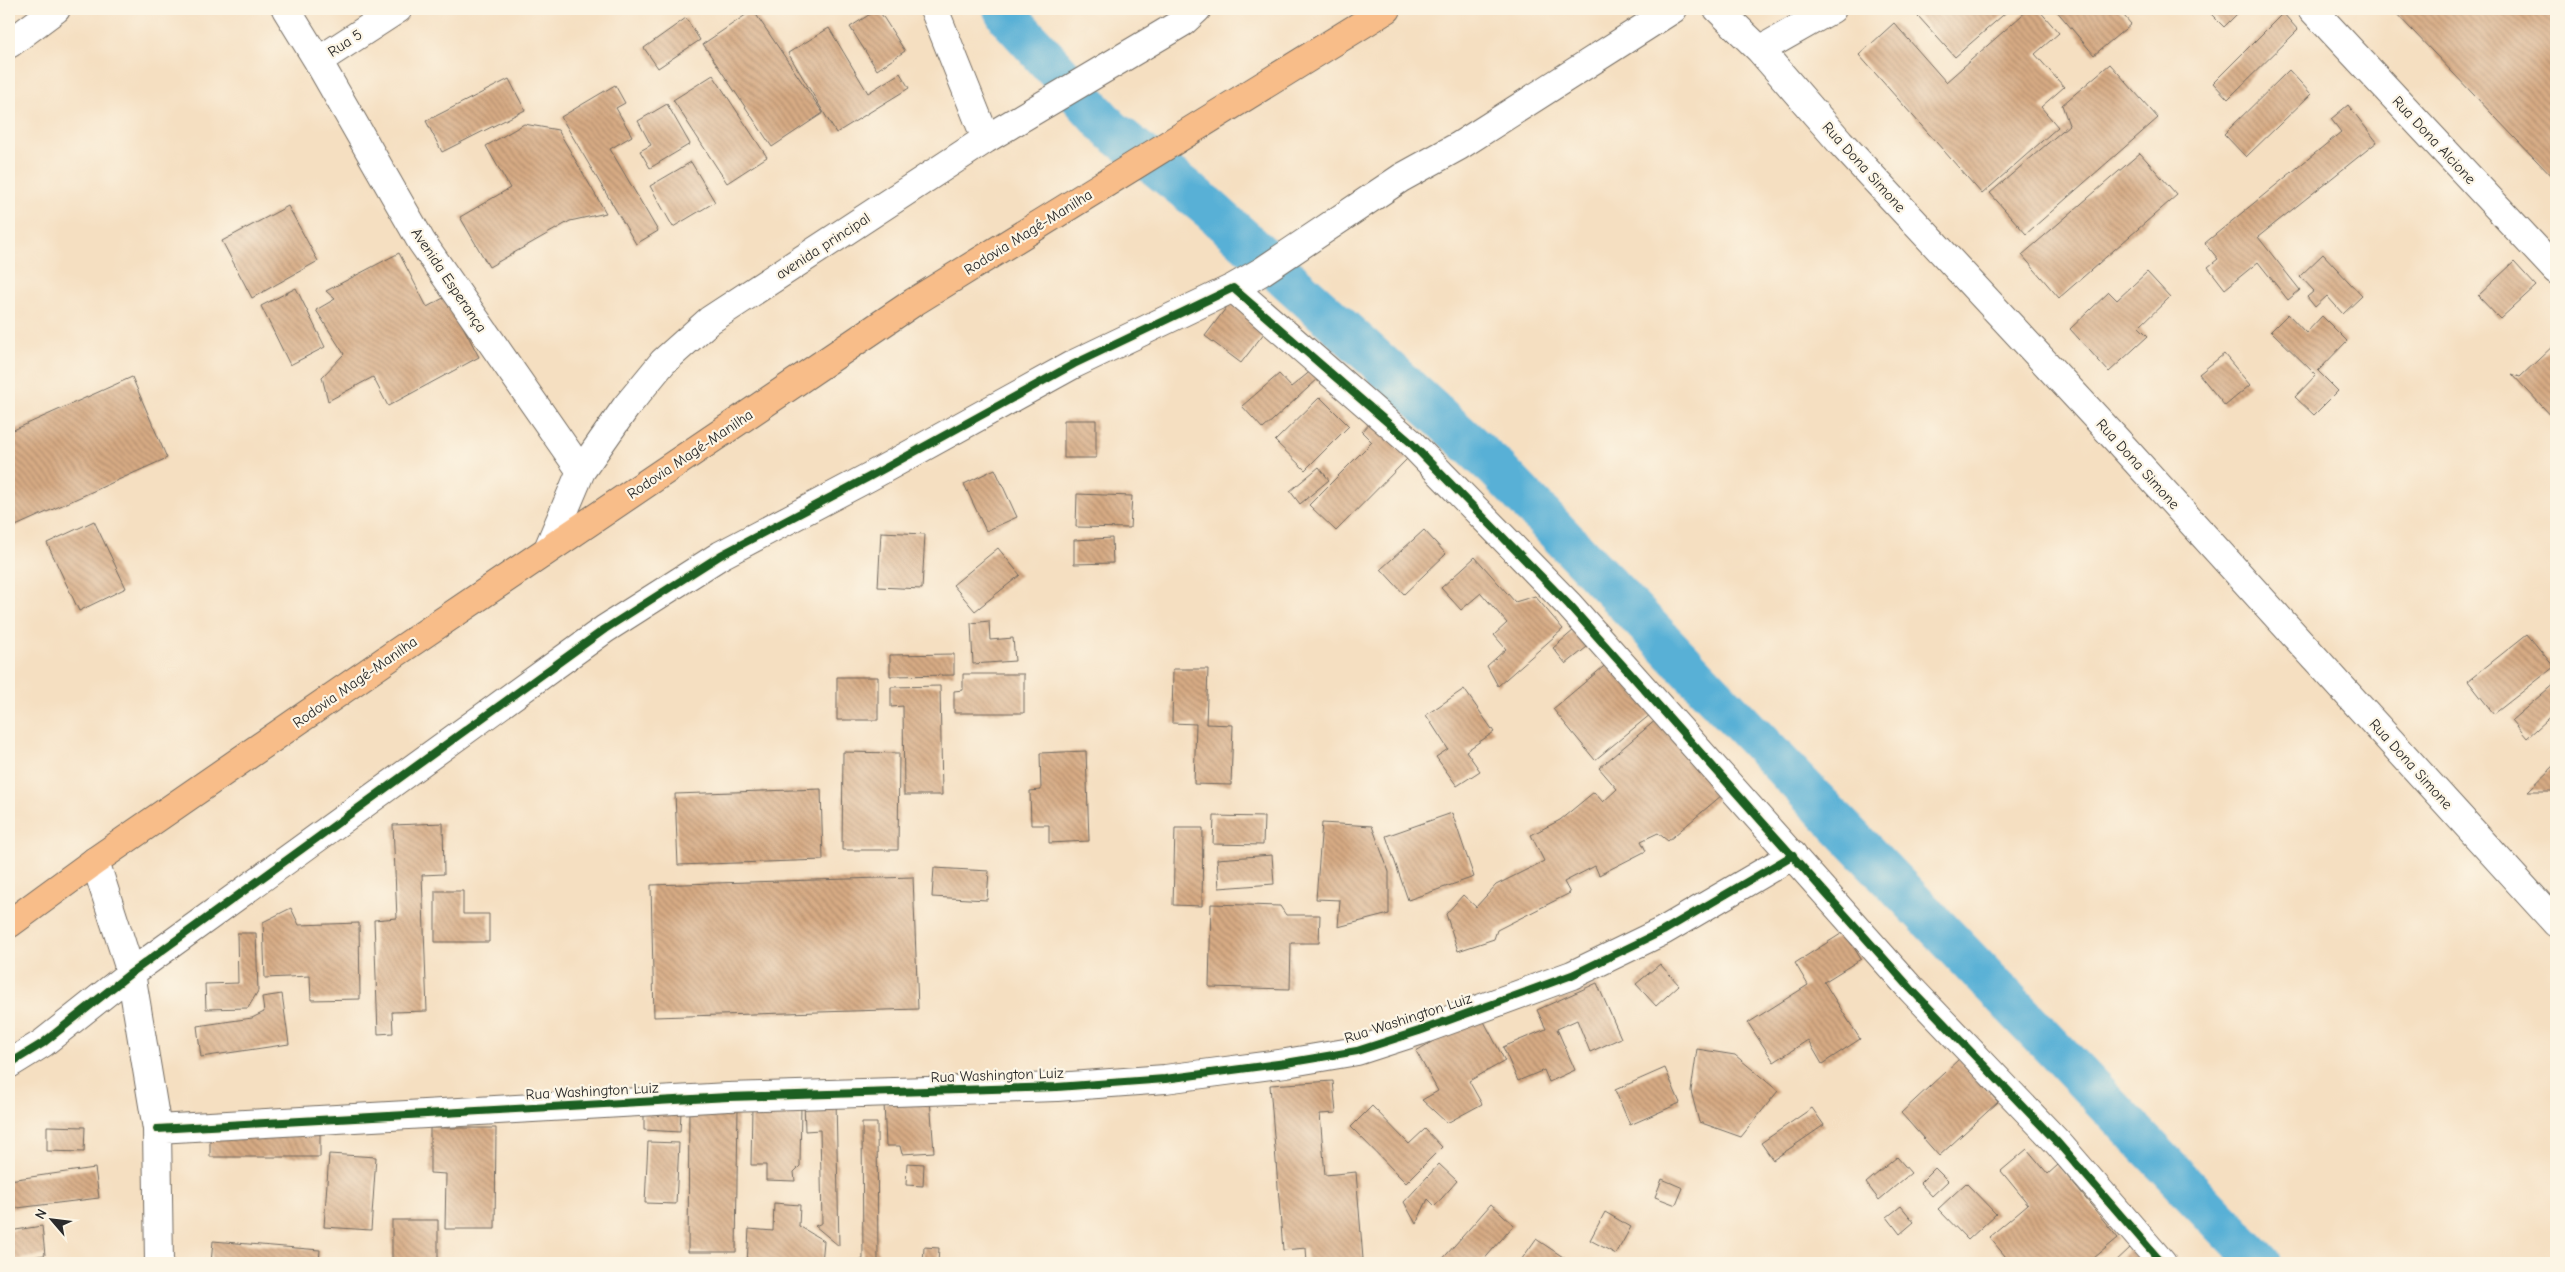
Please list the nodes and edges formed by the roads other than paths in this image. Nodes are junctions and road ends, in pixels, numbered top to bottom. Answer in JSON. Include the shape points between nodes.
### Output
{"nodes":[{"id":1,"x":56,"y":9,"type":"edge"},
{"id":2,"x":286,"y":9,"type":"edge"},
{"id":3,"x":398,"y":9,"type":"edge"},
{"id":4,"x":934,"y":9,"type":"edge"},
{"id":5,"x":1387,"y":9,"type":"edge"},
{"id":6,"x":1673,"y":9,"type":"edge"},
{"id":7,"x":1718,"y":9,"type":"edge"},
{"id":8,"x":1832,"y":9,"type":"edge"},
{"id":9,"x":2312,"y":9,"type":"edge"},
{"id":10,"x":1190,"y":15,"type":"edge"},
{"id":11,"x":9,"y":44,"type":"edge"},
{"id":12,"x":1760,"y":50,"type":"junction"},
{"id":13,"x":318,"y":60,"type":"junction"},
{"id":14,"x":986,"y":139,"type":"junction"},
{"id":15,"x":2556,"y":270,"type":"edge"},
{"id":16,"x":1233,"y":288,"type":"junction"},
{"id":17,"x":581,"y":471,"type":"junction"},
{"id":18,"x":548,"y":549,"type":"junction"},
{"id":19,"x":1793,"y":855,"type":"junction"},
{"id":20,"x":95,"y":861,"type":"junction"},
{"id":21,"x":2556,"y":923,"type":"edge"},
{"id":22,"x":9,"y":924,"type":"edge"},
{"id":23,"x":131,"y":973,"type":"junction"},
{"id":24,"x":9,"y":1064,"type":"edge"},
{"id":25,"x":157,"y":1129,"type":"junction"},
{"id":26,"x":159,"y":1263,"type":"edge"},
{"id":27,"x":2162,"y":1263,"type":"edge"}],
"edges":[{"from":1,"to":11,"type":"street"},
{"from":2,"to":13,"type":"street","name":"Avenida Esperança"},
{"from":3,"to":13,"type":"street","name":"Rua 5"},
{"from":4,"to":14,"type":"street"},
{"from":5,"to":18,"type":"highway","name":"Rodovia Magé-Manilha","via":[[914,302]]},
{"from":6,"to":16,"type":"street","via":[[1459,146],[1401,178]]},
{"from":7,"to":12,"type":"street","name":"Rua Dona Simone"},
{"from":8,"to":12,"type":"street"},
{"from":9,"to":15,"type":"street","name":"Rua Dona Alcione"},
{"from":10,"to":14,"type":"street","name":"avenida principal"},
{"from":12,"to":21,"type":"street","name":"Rua Dona Simone","via":[[1840,142],[2115,438]]},
{"from":13,"to":17,"type":"street","name":"Avenida Esperança","via":[[421,241]]},
{"from":14,"to":17,"type":"street","name":"avenida principal","via":[[710,320],[662,362]]},
{"from":16,"to":19,"type":"street","via":[[1410,442],[1569,605]]},
{"from":16,"to":23,"type":"street","via":[[1074,364],[722,554],[597,635]]},
{"from":17,"to":18,"type":"street"},
{"from":18,"to":20,"type":"highway","name":"Rodovia Magé-Manilha"},
{"from":19,"to":25,"type":"street","name":"Rua Washington Luiz","via":[[1663,931],[1572,975],[1357,1051],[1295,1062],[1165,1079],[1058,1087],[728,1097]]},
{"from":19,"to":27,"type":"street","via":[[1912,990],[2058,1143]]},
{"from":20,"to":22,"type":"highway","name":"Rodovia Magé-Manilha"},
{"from":20,"to":23,"type":"street"},
{"from":23,"to":24,"type":"street","via":[[43,1043]]},
{"from":23,"to":25,"type":"street"},
{"from":25,"to":26,"type":"street"}]}
